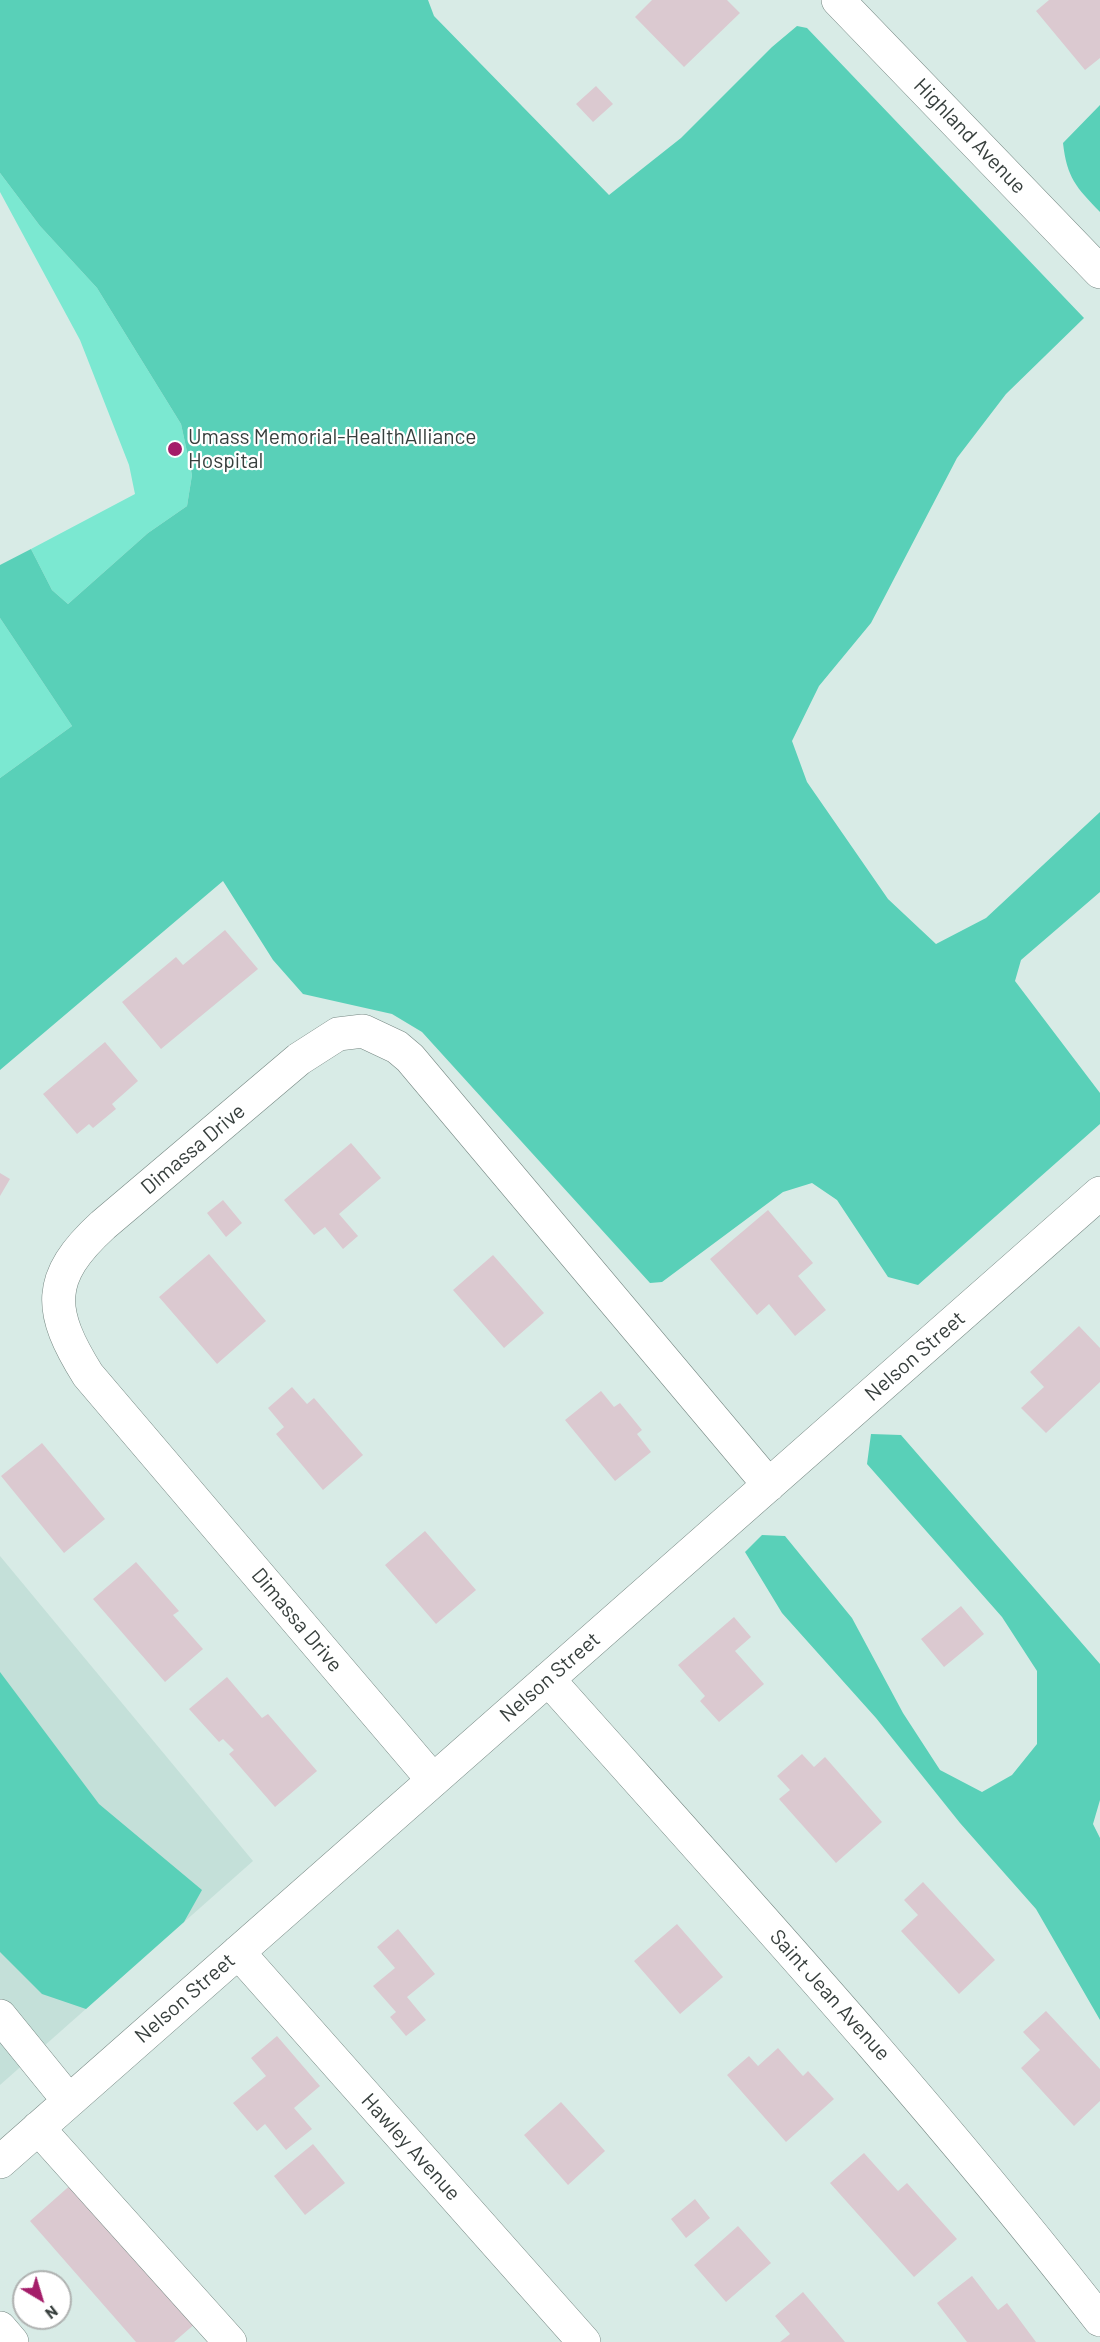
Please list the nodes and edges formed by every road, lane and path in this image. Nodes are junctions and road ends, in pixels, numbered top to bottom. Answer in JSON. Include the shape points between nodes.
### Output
{"nodes":[{"id":1,"x":838,"y":0,"type":"edge"},
{"id":2,"x":1100,"y":272,"type":"edge"},
{"id":3,"x":1100,"y":1193,"type":"edge"},
{"id":4,"x":769,"y":1485,"type":"junction"},
{"id":5,"x":548,"y":1679,"type":"junction"},
{"id":6,"x":433,"y":1780,"type":"junction"},
{"id":7,"x":238,"y":1952,"type":"junction"},
{"id":8,"x":0,"y":2016,"type":"edge"},
{"id":9,"x":69,"y":2101,"type":"junction"},
{"id":10,"x":38,"y":2128,"type":"junction"},
{"id":11,"x":0,"y":2162,"type":"edge"},
{"id":12,"x":1100,"y":2320,"type":"edge"},
{"id":13,"x":0,"y":2328,"type":"edge"},
{"id":14,"x":226,"y":2340,"type":"edge"},
{"id":15,"x":12,"y":2342,"type":"edge"},
{"id":16,"x":584,"y":2342,"type":"edge"}],
"edges":[{"from":1,"to":2,"type":"street","name":"Highland Avenue"},
{"from":3,"to":4,"type":"street","name":"Nelson Street"},
{"from":4,"to":5,"type":"street","name":"Nelson Street"},
{"from":4,"to":6,"type":"street","name":"Dimassa Drive","via":[[410,1058],[397,1047],[363,1031],[338,1035],[299,1059],[103,1225],[84,1243],[61,1276],[58,1311],[69,1345],[88,1374]]},
{"from":5,"to":6,"type":"street","name":"Nelson Street"},
{"from":5,"to":12,"type":"street","name":"Saint Jean Avenue","via":[[892,2066]]},
{"from":6,"to":7,"type":"street","name":"Nelson Street"},
{"from":7,"to":9,"type":"street","name":"Nelson Street"},
{"from":7,"to":16,"type":"street","name":"Hawley Avenue"},
{"from":8,"to":9,"type":"street"},
{"from":9,"to":10,"type":"street","name":"Nelson Street"},
{"from":10,"to":11,"type":"street","name":"Nelson Street"},
{"from":10,"to":14,"type":"street"},
{"from":13,"to":15,"type":"street"}]}
